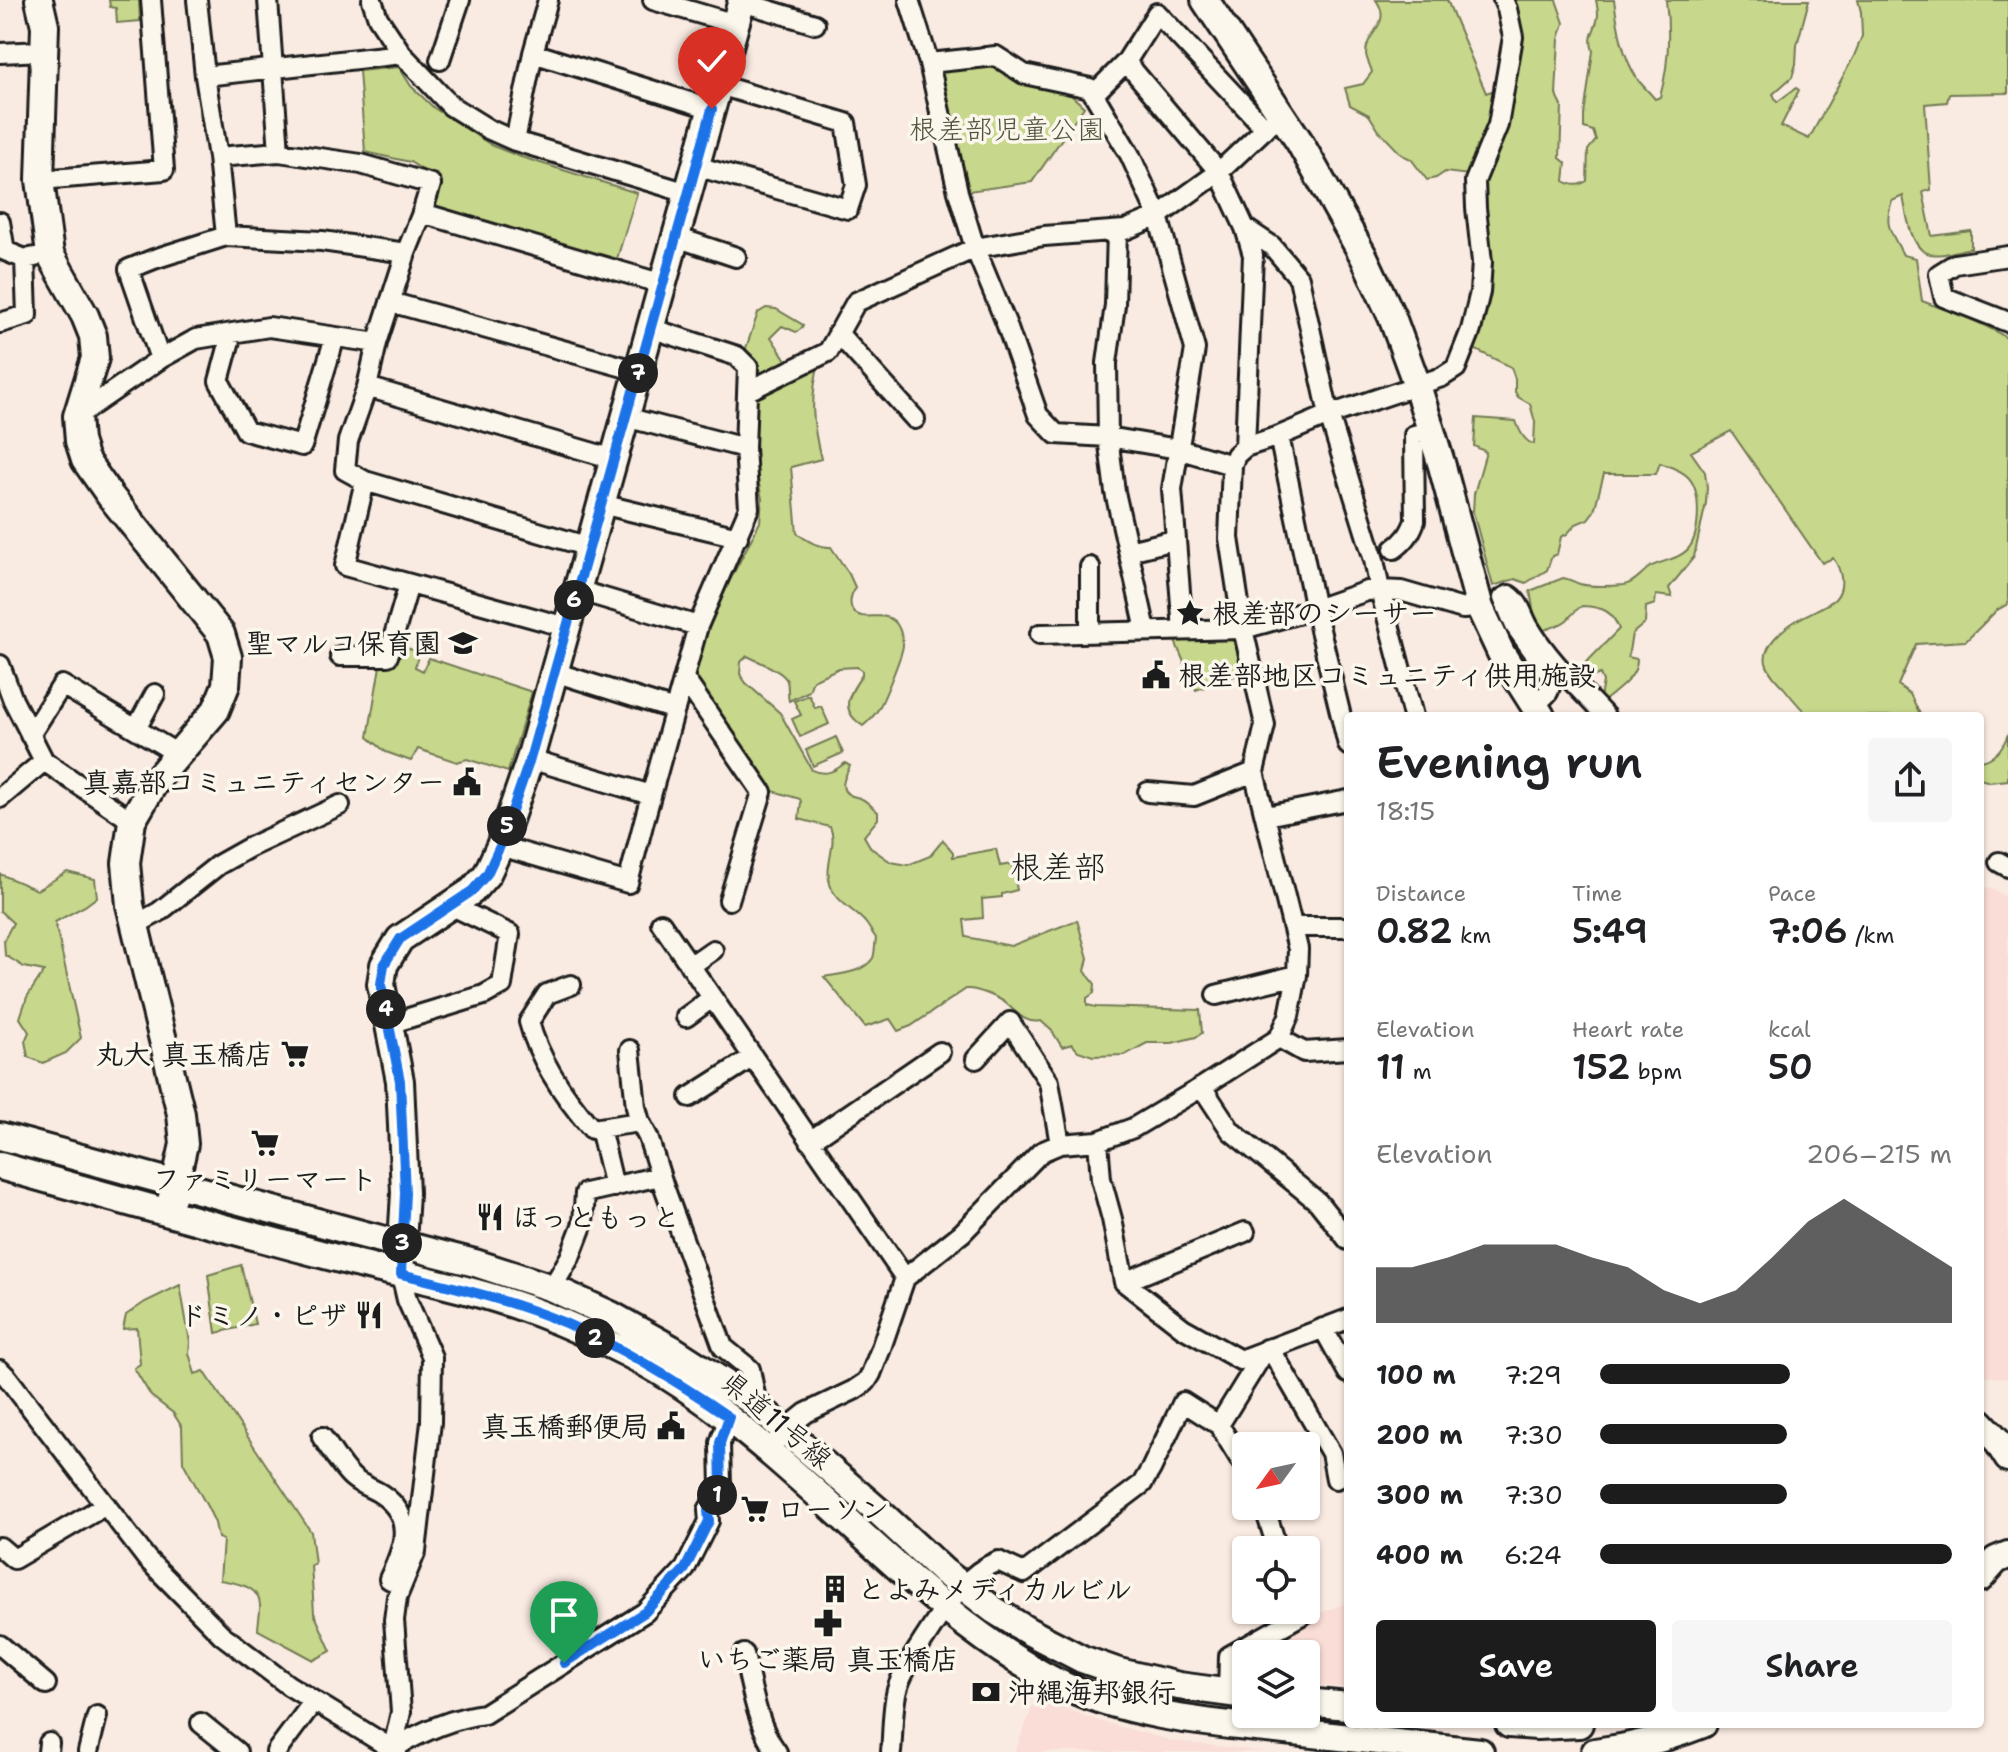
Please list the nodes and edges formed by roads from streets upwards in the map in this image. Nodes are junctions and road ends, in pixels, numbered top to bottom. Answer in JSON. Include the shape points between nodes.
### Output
{"nodes":[{"id":1,"x":39,"y":0,"type":"edge"},
{"id":2,"x":151,"y":0,"type":"edge"},
{"id":3,"x":197,"y":0,"type":"edge"},
{"id":4,"x":268,"y":0,"type":"edge"},
{"id":5,"x":372,"y":0,"type":"edge"},
{"id":6,"x":460,"y":0,"type":"edge"},
{"id":7,"x":548,"y":0,"type":"edge"},
{"id":8,"x":653,"y":0,"type":"edge"},
{"id":9,"x":909,"y":0,"type":"edge"},
{"id":10,"x":1205,"y":0,"type":"edge"},
{"id":11,"x":1503,"y":0,"type":"edge"},
{"id":12,"x":740,"y":9,"type":"edge"},
{"id":13,"x":815,"y":24,"type":"dead end"},
{"id":14,"x":44,"y":51,"type":"junction"},
{"id":15,"x":0,"y":52,"type":"edge"},
{"id":16,"x":533,"y":53,"type":"junction"},
{"id":17,"x":402,"y":54,"type":"junction"},
{"id":18,"x":440,"y":60,"type":"dead end"},
{"id":19,"x":1126,"y":62,"type":"junction"},
{"id":20,"x":929,"y":63,"type":"junction"},
{"id":21,"x":0,"y":64,"type":"edge"},
{"id":22,"x":273,"y":68,"type":"junction"},
{"id":23,"x":205,"y":76,"type":"junction"},
{"id":24,"x":1094,"y":94,"type":"junction"},
{"id":25,"x":715,"y":97,"type":"junction"},
{"id":26,"x":1273,"y":120,"type":"junction"},
{"id":27,"x":515,"y":141,"type":"junction"},
{"id":28,"x":279,"y":152,"type":"junction"},
{"id":29,"x":218,"y":157,"type":"junction"},
{"id":30,"x":696,"y":166,"type":"junction"},
{"id":31,"x":1219,"y":172,"type":"junction"},
{"id":32,"x":40,"y":180,"type":"junction"},
{"id":33,"x":688,"y":193,"type":"junction"},
{"id":34,"x":422,"y":213,"type":"junction"},
{"id":35,"x":1158,"y":216,"type":"junction"},
{"id":36,"x":0,"y":222,"type":"edge"},
{"id":37,"x":1245,"y":228,"type":"junction"},
{"id":38,"x":1117,"y":231,"type":"junction"},
{"id":39,"x":226,"y":236,"type":"junction"},
{"id":40,"x":676,"y":237,"type":"junction"},
{"id":41,"x":975,"y":248,"type":"junction"},
{"id":42,"x":406,"y":253,"type":"junction"},
{"id":43,"x":38,"y":256,"type":"junction"},
{"id":44,"x":2008,"y":256,"type":"edge"},
{"id":45,"x":736,"y":257,"type":"dead end"},
{"id":46,"x":663,"y":284,"type":"junction"},
{"id":47,"x":390,"y":302,"type":"junction"},
{"id":48,"x":2008,"y":322,"type":"edge"},
{"id":49,"x":0,"y":323,"type":"edge"},
{"id":50,"x":650,"y":328,"type":"junction"},
{"id":51,"x":232,"y":333,"type":"junction"},
{"id":52,"x":838,"y":333,"type":"junction"},
{"id":53,"x":335,"y":337,"type":"junction"},
{"id":54,"x":377,"y":343,"type":"junction"},
{"id":55,"x":160,"y":359,"type":"junction"},
{"id":56,"x":638,"y":371,"type":"junction"},
{"id":57,"x":1417,"y":385,"type":"junction"},
{"id":58,"x":367,"y":387,"type":"junction"},
{"id":59,"x":748,"y":391,"type":"junction"},
{"id":60,"x":1329,"y":415,"type":"junction"},
{"id":61,"x":77,"y":416,"type":"junction"},
{"id":62,"x":625,"y":417,"type":"junction"},
{"id":63,"x":915,"y":419,"type":"dead end"},
{"id":64,"x":1431,"y":431,"type":"junction"},
{"id":65,"x":1279,"y":436,"type":"junction"},
{"id":66,"x":1108,"y":437,"type":"junction"},
{"id":67,"x":1245,"y":447,"type":"junction"},
{"id":68,"x":745,"y":448,"type":"junction"},
{"id":69,"x":1178,"y":449,"type":"junction"},
{"id":70,"x":614,"y":459,"type":"junction"},
{"id":71,"x":1232,"y":465,"type":"junction"},
{"id":72,"x":365,"y":481,"type":"junction"},
{"id":73,"x":601,"y":504,"type":"junction"},
{"id":74,"x":738,"y":537,"type":"junction"},
{"id":75,"x":1174,"y":540,"type":"junction"},
{"id":76,"x":589,"y":547,"type":"junction"},
{"id":77,"x":1394,"y":549,"type":"dead end"},
{"id":78,"x":1129,"y":551,"type":"junction"},
{"id":79,"x":1090,"y":567,"type":"dead end"},
{"id":80,"x":409,"y":584,"type":"junction"},
{"id":81,"x":577,"y":590,"type":"junction"},
{"id":82,"x":1380,"y":590,"type":"junction"},
{"id":83,"x":1480,"y":608,"type":"junction"},
{"id":84,"x":1315,"y":609,"type":"junction"},
{"id":85,"x":698,"y":626,"type":"junction"},
{"id":86,"x":566,"y":627,"type":"junction"},
{"id":87,"x":1243,"y":629,"type":"junction"},
{"id":88,"x":1146,"y":630,"type":"junction"},
{"id":89,"x":1183,"y":630,"type":"junction"},
{"id":90,"x":1090,"y":632,"type":"junction"},
{"id":91,"x":1040,"y":634,"type":"dead end"},
{"id":92,"x":340,"y":656,"type":"dead end"},
{"id":93,"x":0,"y":665,"type":"edge"},
{"id":94,"x":554,"y":672,"type":"junction"},
{"id":95,"x":684,"y":678,"type":"junction"},
{"id":96,"x":155,"y":694,"type":"dead end"},
{"id":97,"x":675,"y":710,"type":"junction"},
{"id":98,"x":1537,"y":710,"type":"edge"},
{"id":99,"x":1412,"y":712,"type":"edge"},
{"id":100,"x":1601,"y":712,"type":"edge"},
{"id":101,"x":136,"y":729,"type":"junction"},
{"id":102,"x":1344,"y":729,"type":"edge"},
{"id":103,"x":30,"y":735,"type":"junction"},
{"id":104,"x":178,"y":754,"type":"junction"},
{"id":105,"x":530,"y":759,"type":"junction"},
{"id":106,"x":44,"y":761,"type":"junction"},
{"id":107,"x":1254,"y":772,"type":"junction"},
{"id":108,"x":1148,"y":792,"type":"dead end"},
{"id":109,"x":651,"y":795,"type":"junction"},
{"id":110,"x":0,"y":798,"type":"edge"},
{"id":111,"x":1344,"y":801,"type":"edge"},
{"id":112,"x":340,"y":805,"type":"dead end"},
{"id":113,"x":1266,"y":816,"type":"junction"},
{"id":114,"x":132,"y":821,"type":"junction"},
{"id":115,"x":500,"y":846,"type":"junction"},
{"id":116,"x":729,"y":900,"type":"dead end"},
{"id":117,"x":452,"y":906,"type":"junction"},
{"id":118,"x":661,"y":923,"type":"dead end"},
{"id":119,"x":135,"y":925,"type":"junction"},
{"id":120,"x":1294,"y":927,"type":"junction"},
{"id":121,"x":1344,"y":927,"type":"edge"},
{"id":122,"x":713,"y":950,"type":"dead end"},
{"id":123,"x":690,"y":966,"type":"junction"},
{"id":124,"x":1297,"y":975,"type":"junction"},
{"id":125,"x":571,"y":985,"type":"dead end"},
{"id":126,"x":1216,"y":995,"type":"dead end"},
{"id":127,"x":712,"y":998,"type":"junction"},
{"id":128,"x":686,"y":1017,"type":"dead end"},
{"id":129,"x":389,"y":1024,"type":"junction"},
{"id":130,"x":1279,"y":1038,"type":"junction"},
{"id":131,"x":630,"y":1050,"type":"dead end"},
{"id":132,"x":940,"y":1052,"type":"dead end"},
{"id":133,"x":1344,"y":1054,"type":"edge"},
{"id":134,"x":753,"y":1057,"type":"junction"},
{"id":135,"x":976,"y":1059,"type":"dead end"},
{"id":136,"x":1202,"y":1087,"type":"junction"},
{"id":137,"x":690,"y":1097,"type":"dead end"},
{"id":138,"x":640,"y":1122,"type":"junction"},
{"id":139,"x":600,"y":1128,"type":"junction"},
{"id":140,"x":0,"y":1136,"type":"edge"},
{"id":141,"x":810,"y":1141,"type":"junction"},
{"id":142,"x":1098,"y":1141,"type":"junction"},
{"id":143,"x":1060,"y":1144,"type":"junction"},
{"id":144,"x":0,"y":1166,"type":"edge"},
{"id":145,"x":660,"y":1176,"type":"junction"},
{"id":146,"x":175,"y":1183,"type":"junction"},
{"id":147,"x":614,"y":1187,"type":"junction"},
{"id":148,"x":168,"y":1213,"type":"junction"},
{"id":149,"x":1245,"y":1232,"type":"dead end"},
{"id":150,"x":1344,"y":1235,"type":"edge"},
{"id":151,"x":402,"y":1244,"type":"junction"},
{"id":152,"x":401,"y":1274,"type":"junction"},
{"id":153,"x":905,"y":1278,"type":"junction"},
{"id":154,"x":1124,"y":1282,"type":"junction"},
{"id":155,"x":552,"y":1288,"type":"junction"},
{"id":156,"x":1344,"y":1320,"type":"edge"},
{"id":157,"x":1323,"y":1328,"type":"junction"},
{"id":158,"x":1268,"y":1349,"type":"junction"},
{"id":159,"x":1344,"y":1366,"type":"edge"},
{"id":160,"x":0,"y":1370,"type":"edge"},
{"id":161,"x":757,"y":1405,"type":"junction"},
{"id":162,"x":729,"y":1417,"type":"junction"},
{"id":163,"x":1219,"y":1425,"type":"junction"},
{"id":164,"x":1984,"y":1426,"type":"edge"},
{"id":165,"x":785,"y":1430,"type":"junction"},
{"id":166,"x":322,"y":1437,"type":"dead end"},
{"id":167,"x":1232,"y":1446,"type":"edge"},
{"id":168,"x":770,"y":1451,"type":"junction"},
{"id":169,"x":2008,"y":1458,"type":"edge"},
{"id":170,"x":1336,"y":1479,"type":"dead end"},
{"id":171,"x":106,"y":1505,"type":"junction"},
{"id":172,"x":0,"y":1547,"type":"edge"},
{"id":173,"x":402,"y":1585,"type":"junction"},
{"id":174,"x":962,"y":1587,"type":"junction"},
{"id":175,"x":945,"y":1608,"type":"junction"},
{"id":176,"x":1286,"y":1624,"type":"edge"},
{"id":177,"x":1257,"y":1640,"type":"edge"},
{"id":178,"x":0,"y":1645,"type":"edge"},
{"id":179,"x":744,"y":1654,"type":"dead end"},
{"id":180,"x":46,"y":1684,"type":"dead end"},
{"id":181,"x":1232,"y":1693,"type":"edge"},
{"id":182,"x":314,"y":1701,"type":"junction"},
{"id":183,"x":1320,"y":1703,"type":"edge"},
{"id":184,"x":1344,"y":1706,"type":"edge"},
{"id":185,"x":97,"y":1716,"type":"dead end"},
{"id":186,"x":201,"y":1723,"type":"dead end"},
{"id":187,"x":1691,"y":1728,"type":"edge"},
{"id":188,"x":394,"y":1751,"type":"edge"},
{"id":189,"x":88,"y":1752,"type":"edge"},
{"id":190,"x":237,"y":1752,"type":"edge"},
{"id":191,"x":276,"y":1752,"type":"edge"},
{"id":192,"x":777,"y":1752,"type":"edge"},
{"id":193,"x":891,"y":1752,"type":"edge"},
{"id":194,"x":1480,"y":1752,"type":"edge"},
{"id":195,"x":1595,"y":1752,"type":"edge"}],
"edges":[{"from":1,"to":14,"type":"street"},
{"from":2,"to":32,"type":"street","via":[[164,170]]},
{"from":3,"to":23,"type":"street"},
{"from":4,"to":22,"type":"street"},
{"from":5,"to":17,"type":"street"},
{"from":6,"to":18,"type":"street"},
{"from":7,"to":16,"type":"street"},
{"from":8,"to":12,"type":"street"},
{"from":9,"to":20,"type":"street"},
{"from":10,"to":26,"type":"street"},
{"from":11,"to":57,"type":"street","via":[[1513,37],[1498,125],[1475,181],[1480,292],[1456,368]]},
{"from":12,"to":13,"type":"street"},
{"from":12,"to":25,"type":"street"},
{"from":14,"to":15,"type":"street"},
{"from":14,"to":32,"type":"street"},
{"from":15,"to":21,"type":"street"},
{"from":16,"to":25,"type":"street"},
{"from":16,"to":27,"type":"street"},
{"from":17,"to":22,"type":"street"},
{"from":17,"to":27,"type":"street","via":[[451,106]]},
{"from":19,"to":24,"type":"street"},
{"from":19,"to":26,"type":"street","via":[[1157,13]]},
{"from":19,"to":31,"type":"street"},
{"from":20,"to":24,"type":"street","via":[[996,56],[1024,74],[1090,88]]},
{"from":20,"to":41,"type":"street"},
{"from":22,"to":23,"type":"street"},
{"from":22,"to":28,"type":"street"},
{"from":23,"to":29,"type":"street"},
{"from":24,"to":35,"type":"street"},
{"from":25,"to":30,"type":"street"},
{"from":25,"to":30,"type":"street","via":[[846,123],[856,185],[848,209]]},
{"from":26,"to":31,"type":"street"},
{"from":26,"to":57,"type":"street","via":[[1299,141],[1364,257]]},
{"from":27,"to":33,"type":"street"},
{"from":28,"to":29,"type":"street"},
{"from":28,"to":34,"type":"street","via":[[361,164],[431,184]]},
{"from":29,"to":39,"type":"street"},
{"from":30,"to":33,"type":"street"},
{"from":31,"to":35,"type":"street"},
{"from":31,"to":37,"type":"street"},
{"from":32,"to":43,"type":"street"},
{"from":33,"to":40,"type":"street"},
{"from":34,"to":42,"type":"street"},
{"from":34,"to":46,"type":"street"},
{"from":35,"to":38,"type":"street"},
{"from":35,"to":69,"type":"street","via":[[1195,349]]},
{"from":36,"to":43,"type":"street","via":[[5,251]]},
{"from":37,"to":60,"type":"street","via":[[1272,246],[1299,278]]},
{"from":37,"to":67,"type":"street","via":[[1253,255]]},
{"from":38,"to":41,"type":"street"},
{"from":38,"to":66,"type":"street","via":[[1107,363]]},
{"from":39,"to":42,"type":"street","via":[[322,241]]},
{"from":39,"to":55,"type":"street","via":[[129,269]]},
{"from":40,"to":45,"type":"street"},
{"from":40,"to":46,"type":"street"},
{"from":41,"to":52,"type":"street","via":[[856,302]]},
{"from":41,"to":66,"type":"street","via":[[1038,415],[1056,434]]},
{"from":42,"to":47,"type":"street"},
{"from":43,"to":49,"type":"street","via":[[27,315]]},
{"from":43,"to":61,"type":"street","via":[[85,316],[93,336],[95,358]]},
{"from":44,"to":48,"type":"street","via":[[1955,264],[1939,274],[1944,297]]},
{"from":46,"to":50,"type":"street"},
{"from":47,"to":54,"type":"street"},
{"from":47,"to":56,"type":"street"},
{"from":50,"to":56,"type":"street"},
{"from":50,"to":59,"type":"street","via":[[737,356],[748,367]]},
{"from":51,"to":53,"type":"street","via":[[269,327]]},
{"from":51,"to":53,"type":"street","via":[[219,381],[246,431],[302,446]]},
{"from":51,"to":55,"type":"street","via":[[196,339]]},
{"from":52,"to":59,"type":"street","via":[[828,352]]},
{"from":52,"to":63,"type":"street"},
{"from":53,"to":54,"type":"street"},
{"from":54,"to":58,"type":"street"},
{"from":55,"to":61,"type":"street"},
{"from":56,"to":62,"type":"street"},
{"from":57,"to":60,"type":"street"},
{"from":57,"to":64,"type":"street"},
{"from":58,"to":70,"type":"street"},
{"from":58,"to":72,"type":"street","via":[[348,441],[345,470]]},
{"from":59,"to":68,"type":"street"},
{"from":60,"to":65,"type":"street"},
{"from":60,"to":82,"type":"street"},
{"from":61,"to":104,"type":"street","via":[[85,460],[221,634],[228,657],[226,685],[216,710]]},
{"from":62,"to":68,"type":"street"},
{"from":62,"to":70,"type":"street"},
{"from":64,"to":77,"type":"street","via":[[1414,435],[1415,521]]},
{"from":64,"to":83,"type":"street"},
{"from":65,"to":67,"type":"street"},
{"from":65,"to":84,"type":"street"},
{"from":66,"to":69,"type":"street"},
{"from":66,"to":78,"type":"street"},
{"from":67,"to":71,"type":"street"},
{"from":68,"to":74,"type":"street","via":[[749,508]]},
{"from":69,"to":71,"type":"street"},
{"from":69,"to":75,"type":"street","via":[[1172,489]]},
{"from":70,"to":73,"type":"street"},
{"from":71,"to":87,"type":"street","via":[[1229,538]]},
{"from":72,"to":76,"type":"street"},
{"from":72,"to":80,"type":"street","via":[[345,566]]},
{"from":73,"to":74,"type":"street"},
{"from":73,"to":76,"type":"street"},
{"from":74,"to":85,"type":"street"},
{"from":75,"to":78,"type":"street"},
{"from":75,"to":89,"type":"street"},
{"from":76,"to":81,"type":"street"},
{"from":78,"to":88,"type":"street"},
{"from":79,"to":90,"type":"street"},
{"from":80,"to":86,"type":"street"},
{"from":80,"to":92,"type":"street","via":[[388,656]]},
{"from":81,"to":85,"type":"street"},
{"from":81,"to":86,"type":"street"},
{"from":82,"to":83,"type":"street"},
{"from":82,"to":84,"type":"street"},
{"from":82,"to":99,"type":"street"},
{"from":83,"to":98,"type":"street"},
{"from":84,"to":87,"type":"street"},
{"from":84,"to":102,"type":"street"},
{"from":85,"to":95,"type":"street"},
{"from":86,"to":94,"type":"street"},
{"from":87,"to":89,"type":"street"},
{"from":87,"to":107,"type":"street","via":[[1265,725]]},
{"from":88,"to":89,"type":"street"},
{"from":88,"to":90,"type":"street"},
{"from":90,"to":91,"type":"street"},
{"from":93,"to":103,"type":"street"},
{"from":94,"to":97,"type":"street"},
{"from":94,"to":105,"type":"street"},
{"from":95,"to":97,"type":"street"},
{"from":95,"to":116,"type":"street","via":[[762,792]]},
{"from":96,"to":101,"type":"street"},
{"from":97,"to":109,"type":"street"},
{"from":98,"to":100,"type":"street","via":[[1552,685],[1550,675],[1515,626],[1503,598],[1509,595],[1546,652]]},
{"from":101,"to":103,"type":"street","via":[[62,685]]},
{"from":101,"to":104,"type":"street"},
{"from":103,"to":106,"type":"street"},
{"from":104,"to":114,"type":"street"},
{"from":105,"to":109,"type":"street"},
{"from":105,"to":115,"type":"street"},
{"from":106,"to":110,"type":"street"},
{"from":106,"to":114,"type":"street"},
{"from":107,"to":108,"type":"street","via":[[1194,796]]},
{"from":107,"to":113,"type":"street"},
{"from":109,"to":115,"type":"street","via":[[628,883]]},
{"from":111,"to":113,"type":"street"},
{"from":112,"to":119,"type":"street","via":[[229,859]]},
{"from":113,"to":120,"type":"street"},
{"from":114,"to":119,"type":"street","via":[[126,863]]},
{"from":115,"to":117,"type":"street","via":[[487,874]]},
{"from":117,"to":129,"type":"street","via":[[400,939],[391,951],[381,984]]},
{"from":117,"to":129,"type":"street","via":[[510,934],[502,985]]},
{"from":118,"to":123,"type":"street"},
{"from":119,"to":146,"type":"street","via":[[181,1114],[184,1144]]},
{"from":120,"to":121,"type":"street"},
{"from":120,"to":124,"type":"street"},
{"from":122,"to":123,"type":"street"},
{"from":123,"to":127,"type":"street"},
{"from":124,"to":126,"type":"street"},
{"from":124,"to":130,"type":"street"},
{"from":125,"to":139,"type":"street","via":[[547,994],[529,1022],[573,1107],[592,1129]]},
{"from":127,"to":128,"type":"street"},
{"from":127,"to":134,"type":"street"},
{"from":129,"to":151,"type":"street","via":[[400,1081]]},
{"from":130,"to":133,"type":"street","via":[[1304,1052]]},
{"from":130,"to":136,"type":"street"},
{"from":131,"to":138,"type":"street"},
{"from":132,"to":141,"type":"street"},
{"from":134,"to":137,"type":"street"},
{"from":134,"to":141,"type":"street"},
{"from":135,"to":143,"type":"street","via":[[1010,1022],[1049,1082]]},
{"from":136,"to":142,"type":"street","via":[[1133,1128]]},
{"from":136,"to":150,"type":"street","via":[[1231,1131],[1318,1202]]},
{"from":138,"to":139,"type":"street"},
{"from":138,"to":145,"type":"street"},
{"from":139,"to":147,"type":"street"},
{"from":140,"to":146,"type":"street","name":"県道11号線"},
{"from":141,"to":153,"type":"street"},
{"from":142,"to":143,"type":"street"},
{"from":142,"to":154,"type":"street"},
{"from":143,"to":153,"type":"street","via":[[1041,1152],[962,1233]]},
{"from":144,"to":148,"type":"street","name":"県道11号線"},
{"from":145,"to":147,"type":"street"},
{"from":145,"to":161,"type":"street","via":[[723,1347],[750,1369]]},
{"from":146,"to":148,"type":"street"},
{"from":146,"to":151,"type":"street","name":"県道11号線"},
{"from":147,"to":155,"type":"street","via":[[585,1193],[583,1223]]},
{"from":148,"to":152,"type":"street","name":"県道11号線"},
{"from":149,"to":154,"type":"street"},
{"from":151,"to":152,"type":"street"},
{"from":151,"to":155,"type":"street","name":"県道11号線"},
{"from":152,"to":162,"type":"street","name":"県道11号線","via":[[565,1323],[631,1355]]},
{"from":152,"to":173,"type":"street","via":[[432,1357],[431,1422],[416,1551]]},
{"from":153,"to":165,"type":"street","via":[[866,1382]]},
{"from":154,"to":158,"type":"street","via":[[1183,1328],[1240,1360]]},
{"from":155,"to":161,"type":"street","name":"県道11号線","via":[[670,1348]]},
{"from":156,"to":157,"type":"street"},
{"from":157,"to":158,"type":"street"},
{"from":157,"to":159,"type":"street"},
{"from":158,"to":163,"type":"street"},
{"from":158,"to":170,"type":"street","via":[[1331,1453]]},
{"from":160,"to":171,"type":"street"},
{"from":161,"to":165,"type":"street","name":"県道11号線"},
{"from":162,"to":168,"type":"street","name":"県道11号線"},
{"from":162,"to":188,"type":"street","via":[[720,1443],[721,1488],[708,1510],[709,1521],[685,1569],[645,1612],[484,1714],[419,1733]]},
{"from":163,"to":167,"type":"street"},
{"from":163,"to":174,"type":"street","via":[[1183,1402],[1142,1484],[1024,1573],[998,1561]]},
{"from":164,"to":169,"type":"street"},
{"from":165,"to":168,"type":"street"},
{"from":165,"to":174,"type":"street","name":"県道11号線"},
{"from":166,"to":173,"type":"street","via":[[352,1478],[396,1507],[405,1537],[389,1579]]},
{"from":168,"to":175,"type":"street","name":"県道11号線"},
{"from":171,"to":172,"type":"street","via":[[14,1559]]},
{"from":171,"to":182,"type":"street","via":[[147,1559],[222,1635]]},
{"from":173,"to":188,"type":"street","via":[[394,1620],[401,1712]]},
{"from":174,"to":175,"type":"street"},
{"from":174,"to":181,"type":"street","name":"県道11号線","via":[[1028,1631],[1099,1666]]},
{"from":175,"to":193,"type":"street","via":[[902,1675]]},
{"from":175,"to":194,"type":"street","name":"県道11号線","via":[[1039,1673],[1116,1705],[1233,1726]]},
{"from":176,"to":177,"type":"street"},
{"from":178,"to":180,"type":"street"},
{"from":179,"to":192,"type":"street","via":[[754,1703]]},
{"from":182,"to":188,"type":"street"},
{"from":182,"to":191,"type":"street"},
{"from":183,"to":184,"type":"street"},
{"from":185,"to":189,"type":"street"},
{"from":186,"to":190,"type":"street"},
{"from":187,"to":195,"type":"street"}]}
